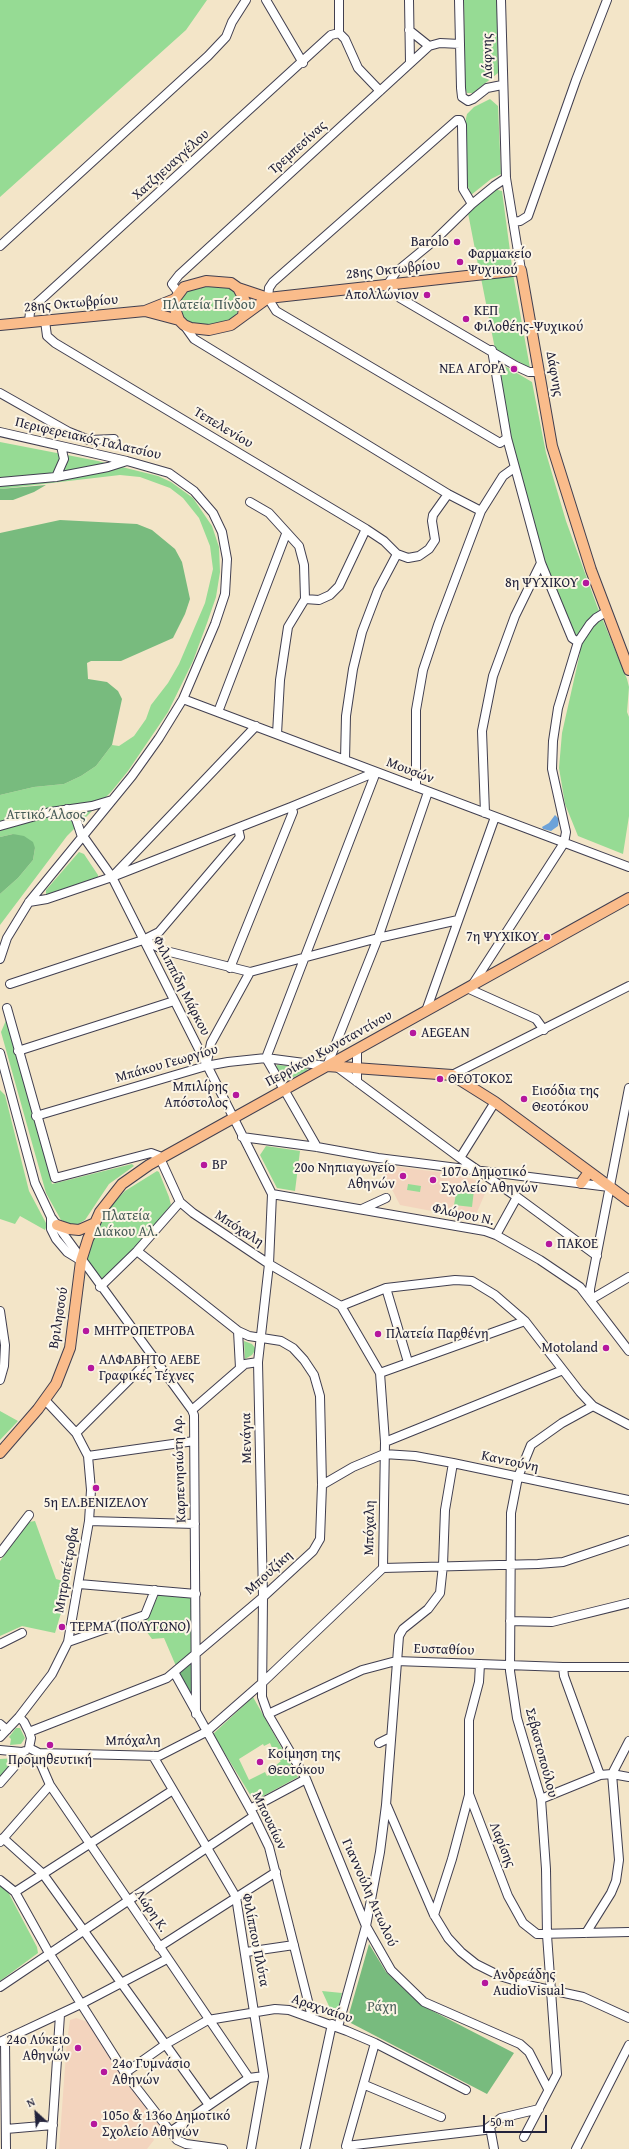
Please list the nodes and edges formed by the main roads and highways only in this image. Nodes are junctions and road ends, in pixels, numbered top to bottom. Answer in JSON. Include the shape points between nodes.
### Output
{"nodes":[{"id":1,"x":522,"y":270,"type":"joint"},
{"id":2,"x":238,"y":288,"type":"junction"},
{"id":3,"x":176,"y":295,"type":"junction"},
{"id":4,"x":268,"y":298,"type":"junction"},
{"id":5,"x":145,"y":311,"type":"junction"},
{"id":6,"x":243,"y":315,"type":"junction"},
{"id":7,"x":181,"y":322,"type":"junction"},
{"id":8,"x":0,"y":324,"type":"edge"},
{"id":9,"x":629,"y":670,"type":"edge"},
{"id":10,"x":629,"y":898,"type":"edge"},
{"id":11,"x":332,"y":1066,"type":"junction"},
{"id":12,"x":589,"y":1172,"type":"junction"},
{"id":13,"x":581,"y":1183,"type":"road end"},
{"id":14,"x":629,"y":1202,"type":"edge"},
{"id":15,"x":54,"y":1221,"type":"road end"},
{"id":16,"x":94,"y":1223,"type":"junction"},
{"id":17,"x":81,"y":1261,"type":"joint"},
{"id":18,"x":0,"y":1453,"type":"edge"}],
"edges":[{"from":1,"to":4,"type":"main road","name":"28ης Οκτωβρίου"},
{"from":1,"to":9,"type":"main road","name":"Δάφνης","via":[[552,446],[591,570]]},
{"from":2,"to":3,"type":"main road","name":"28ης Οκτωβρίου","via":[[224,282],[206,281],[191,283]]},
{"from":2,"to":4,"type":"main road","name":"28ης Οκτωβρίου"},
{"from":2,"to":6,"type":"main road","via":[[245,301]]},
{"from":3,"to":5,"type":"main road","name":"28ης Οκτωβρίου"},
{"from":3,"to":7,"type":"main road","via":[[174,308]]},
{"from":4,"to":6,"type":"main road","name":"28ης Οκτωβρίου"},
{"from":5,"to":7,"type":"main road","name":"28ης Οκτωβρίου"},
{"from":5,"to":8,"type":"main road","name":"28ης Οκτωβρίου"},
{"from":6,"to":7,"type":"main road","name":"28ης Οκτωβρίου","via":[[230,325],[209,330],[191,328]]},
{"from":10,"to":11,"type":"main road","name":"Περρίκου Κωνσταντίνου"},
{"from":11,"to":12,"type":"main road","name":"Μπάκου Γεωργίου","via":[[452,1075],[495,1102]]},
{"from":11,"to":16,"type":"main road","name":"Περρίκου Κωνσταντίνου","via":[[140,1171],[122,1184],[105,1204]]},
{"from":12,"to":13,"type":"main road"},
{"from":12,"to":14,"type":"main road"},
{"from":15,"to":16,"type":"main road","via":[[69,1229],[79,1230]]},
{"from":16,"to":17,"type":"main road","name":"Περρίκου Κωνσταντίνου"},
{"from":17,"to":18,"type":"main road","name":"Βριλησσού","via":[[70,1348],[56,1384],[46,1400]]}]}
